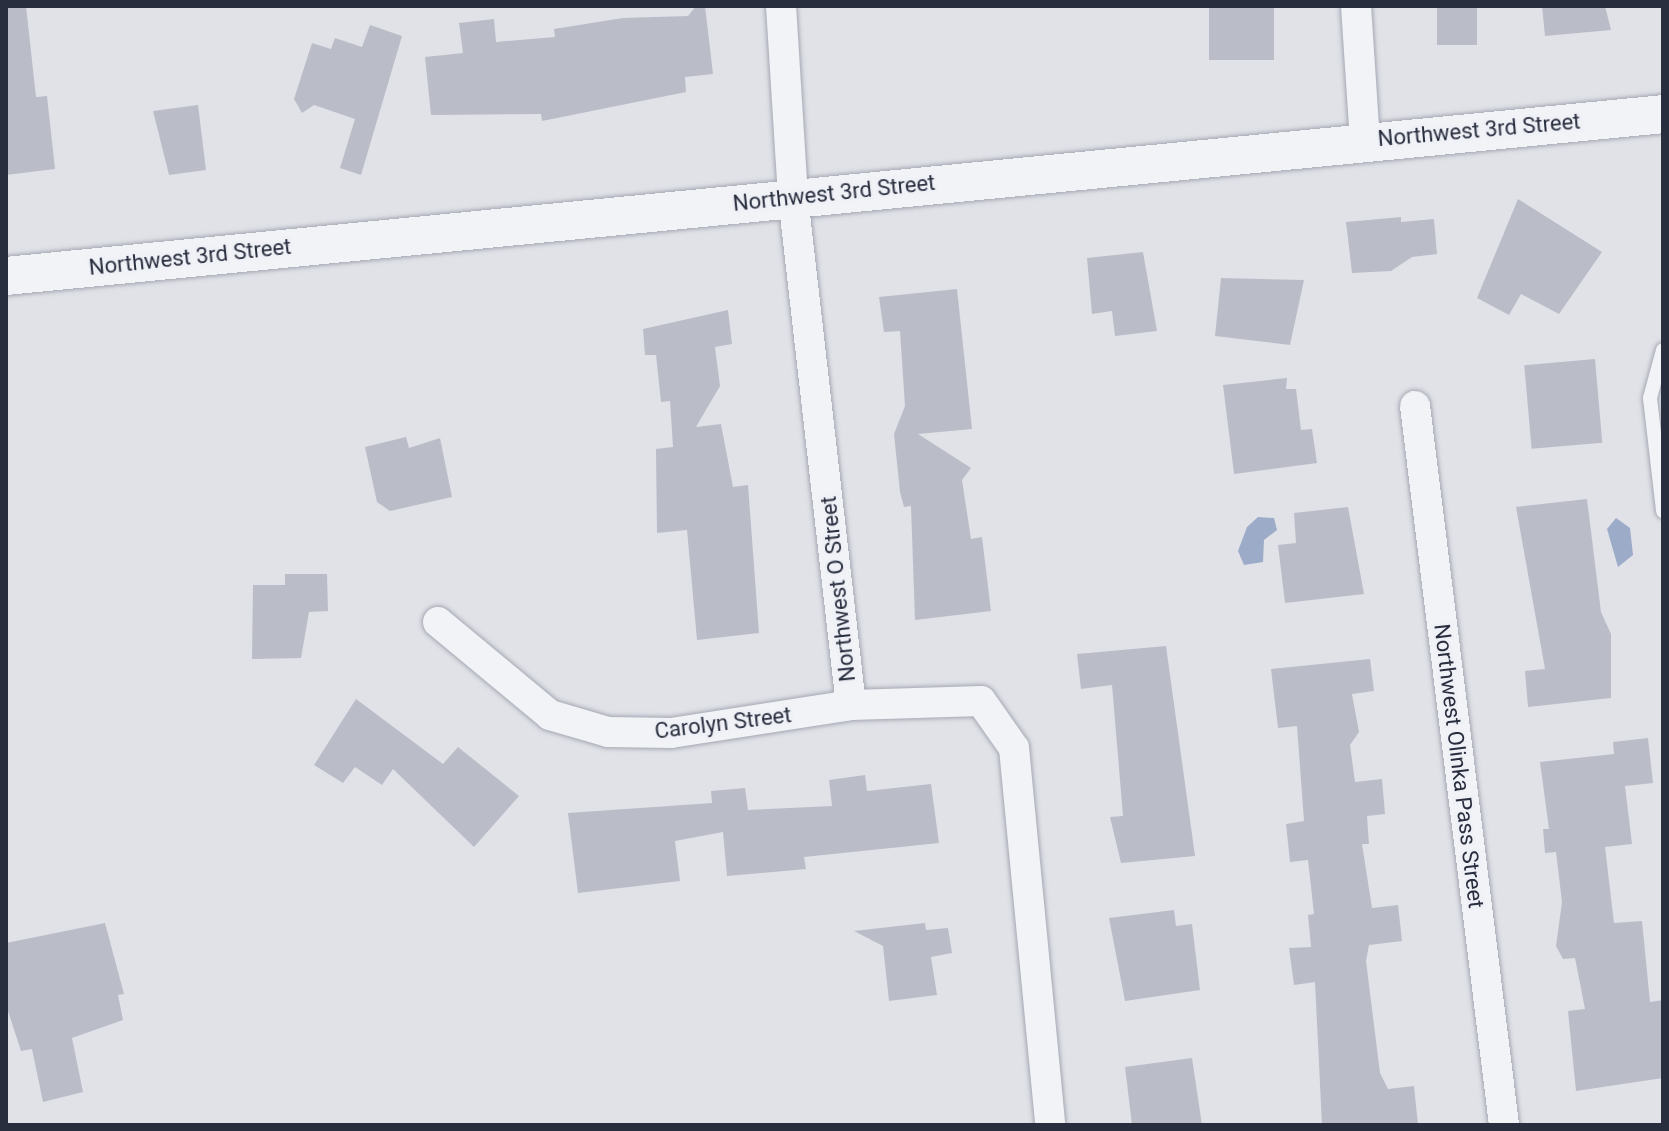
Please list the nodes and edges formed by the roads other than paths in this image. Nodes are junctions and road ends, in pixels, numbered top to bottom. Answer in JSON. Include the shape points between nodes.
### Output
{"nodes":[{"id":1,"x":781,"y":6,"type":"edge"},
{"id":2,"x":1356,"y":6,"type":"edge"},
{"id":3,"x":1663,"y":114,"type":"edge"},
{"id":4,"x":1365,"y":140,"type":"junction"},
{"id":5,"x":793,"y":197,"type":"junction"},
{"id":6,"x":6,"y":276,"type":"edge"},
{"id":7,"x":1663,"y":350,"type":"edge"},
{"id":8,"x":1415,"y":406,"type":"dead end"},
{"id":9,"x":1663,"y":511,"type":"edge"},
{"id":10,"x":438,"y":622,"type":"dead end"},
{"id":11,"x":851,"y":705,"type":"junction"},
{"id":12,"x":1050,"y":1125,"type":"edge"},
{"id":13,"x":1504,"y":1125,"type":"edge"}],
"edges":[{"from":1,"to":5,"type":"street","name":"Northwest O Street"},
{"from":2,"to":4,"type":"street"},
{"from":3,"to":4,"type":"street","name":"Northwest 3rd Street"},
{"from":4,"to":5,"type":"street","name":"Northwest 3rd Street"},
{"from":5,"to":6,"type":"street","name":"Northwest 3rd Street"},
{"from":5,"to":11,"type":"street","name":"Northwest O Street"},
{"from":7,"to":9,"type":"lane","via":[[1650,398]]},
{"from":8,"to":13,"type":"street","name":"Northwest Olinka Pass Street"},
{"from":10,"to":11,"type":"street","name":"Carolyn Street","via":[[550,715],[608,732],[671,733]]},
{"from":11,"to":12,"type":"street","name":"Northwest O Street","via":[[981,701],[1014,748]]}]}
